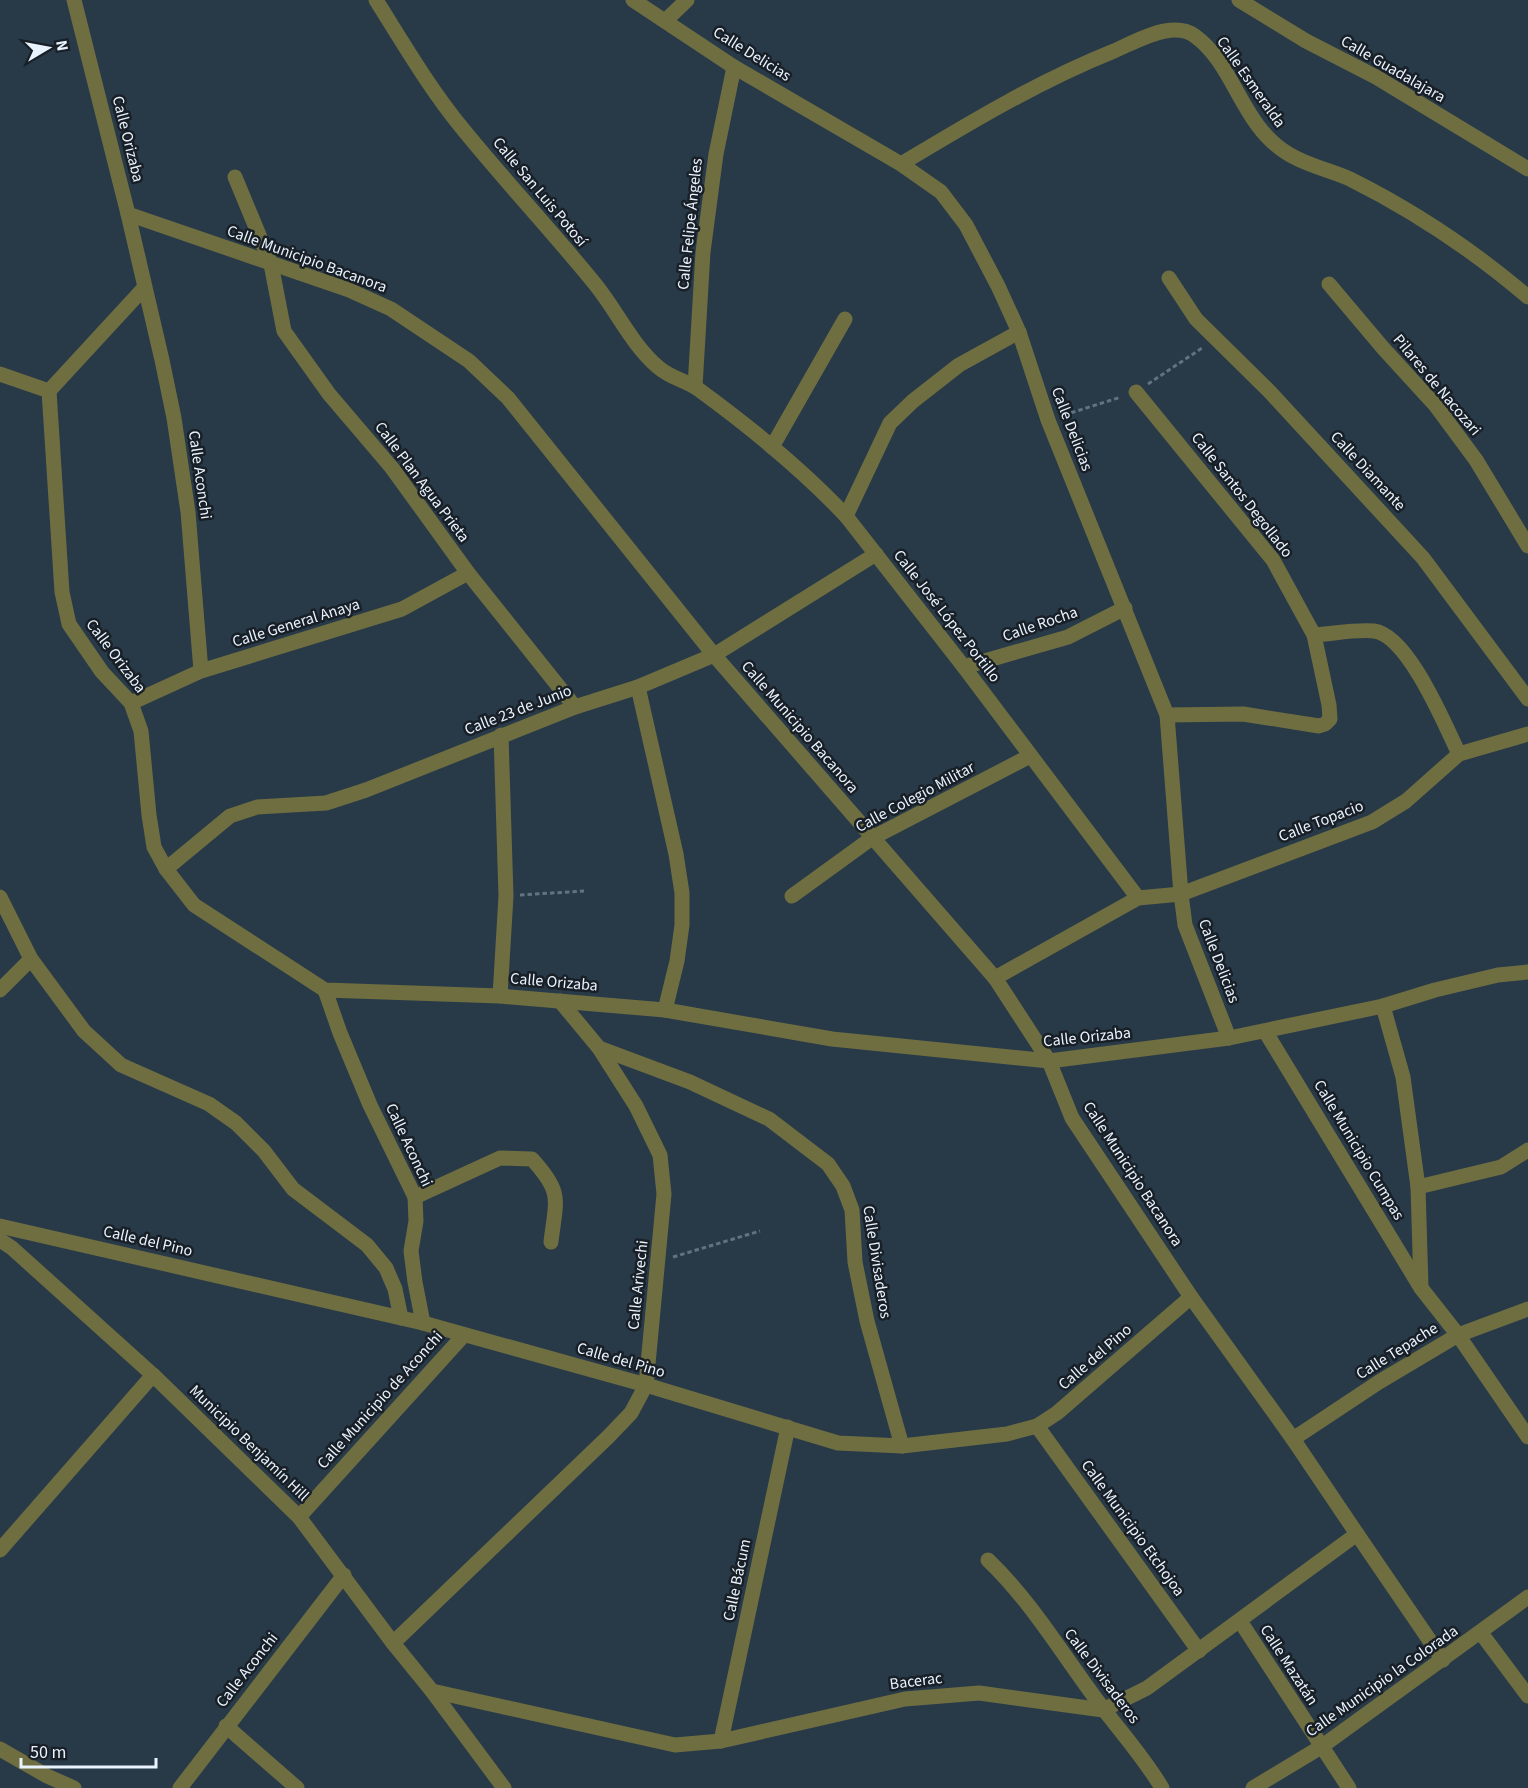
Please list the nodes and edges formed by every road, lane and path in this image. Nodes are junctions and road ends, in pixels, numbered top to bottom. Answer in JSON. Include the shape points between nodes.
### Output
{"nodes":[{"id":1,"x":75,"y":0,"type":"edge"},
{"id":2,"x":376,"y":0,"type":"edge"},
{"id":3,"x":633,"y":0,"type":"edge"},
{"id":4,"x":687,"y":0,"type":"edge"},
{"id":5,"x":1239,"y":0,"type":"edge"},
{"id":6,"x":665,"y":21,"type":"junction"},
{"id":7,"x":734,"y":66,"type":"junction"},
{"id":8,"x":902,"y":164,"type":"junction"},
{"id":9,"x":1528,"y":169,"type":"edge"},
{"id":10,"x":235,"y":177,"type":"dead end"},
{"id":11,"x":128,"y":214,"type":"junction"},
{"id":12,"x":271,"y":264,"type":"junction"},
{"id":13,"x":1169,"y":278,"type":"dead end"},
{"id":14,"x":1329,"y":284,"type":"dead end"},
{"id":15,"x":144,"y":288,"type":"junction"},
{"id":16,"x":1528,"y":297,"type":"edge"},
{"id":17,"x":845,"y":319,"type":"dead end"},
{"id":18,"x":1019,"y":332,"type":"junction"},
{"id":19,"x":0,"y":374,"type":"edge"},
{"id":20,"x":695,"y":387,"type":"junction"},
{"id":21,"x":49,"y":391,"type":"junction"},
{"id":22,"x":1136,"y":392,"type":"dead end"},
{"id":23,"x":772,"y":447,"type":"junction"},
{"id":24,"x":846,"y":516,"type":"junction"},
{"id":25,"x":1528,"y":546,"type":"edge"},
{"id":26,"x":876,"y":554,"type":"junction"},
{"id":27,"x":468,"y":573,"type":"junction"},
{"id":28,"x":1125,"y":608,"type":"junction"},
{"id":29,"x":1314,"y":635,"type":"junction"},
{"id":30,"x":714,"y":655,"type":"junction"},
{"id":31,"x":964,"y":667,"type":"junction"},
{"id":32,"x":201,"y":671,"type":"junction"},
{"id":33,"x":638,"y":687,"type":"junction"},
{"id":34,"x":1528,"y":699,"type":"edge"},
{"id":35,"x":131,"y":703,"type":"junction"},
{"id":36,"x":575,"y":707,"type":"junction"},
{"id":37,"x":1167,"y":715,"type":"junction"},
{"id":38,"x":1528,"y":734,"type":"edge"},
{"id":39,"x":501,"y":735,"type":"junction"},
{"id":40,"x":1460,"y":754,"type":"junction"},
{"id":41,"x":1030,"y":756,"type":"junction"},
{"id":42,"x":872,"y":838,"type":"junction"},
{"id":43,"x":166,"y":870,"type":"junction"},
{"id":44,"x":584,"y":891,"type":"dead end"},
{"id":45,"x":1180,"y":894,"type":"junction"},
{"id":46,"x":506,"y":896,"type":"junction"},
{"id":47,"x":792,"y":896,"type":"dead end"},
{"id":48,"x":0,"y":897,"type":"edge"},
{"id":49,"x":1138,"y":898,"type":"junction"},
{"id":50,"x":31,"y":959,"type":"junction"},
{"id":51,"x":1528,"y":972,"type":"edge"},
{"id":52,"x":995,"y":978,"type":"junction"},
{"id":53,"x":0,"y":990,"type":"edge"},
{"id":54,"x":325,"y":990,"type":"junction"},
{"id":55,"x":500,"y":996,"type":"junction"},
{"id":56,"x":560,"y":1001,"type":"junction"},
{"id":57,"x":1383,"y":1006,"type":"junction"},
{"id":58,"x":665,"y":1010,"type":"junction"},
{"id":59,"x":1265,"y":1031,"type":"junction"},
{"id":60,"x":1229,"y":1038,"type":"junction"},
{"id":61,"x":599,"y":1048,"type":"junction"},
{"id":62,"x":1049,"y":1061,"type":"junction"},
{"id":63,"x":1528,"y":1150,"type":"edge"},
{"id":64,"x":1418,"y":1187,"type":"junction"},
{"id":65,"x":415,"y":1197,"type":"junction"},
{"id":66,"x":0,"y":1226,"type":"edge"},
{"id":67,"x":760,"y":1231,"type":"dead end"},
{"id":68,"x":551,"y":1242,"type":"dead end"},
{"id":69,"x":6,"y":1244,"type":"edge"},
{"id":70,"x":659,"y":1261,"type":"junction"},
{"id":71,"x":1421,"y":1288,"type":"junction"},
{"id":72,"x":1191,"y":1297,"type":"junction"},
{"id":73,"x":1528,"y":1309,"type":"edge"},
{"id":74,"x":401,"y":1318,"type":"junction"},
{"id":75,"x":423,"y":1323,"type":"junction"},
{"id":76,"x":464,"y":1335,"type":"junction"},
{"id":77,"x":1458,"y":1335,"type":"junction"},
{"id":78,"x":153,"y":1375,"type":"junction"},
{"id":79,"x":646,"y":1385,"type":"junction"},
{"id":80,"x":1037,"y":1426,"type":"junction"},
{"id":81,"x":788,"y":1427,"type":"junction"},
{"id":82,"x":1528,"y":1437,"type":"edge"},
{"id":83,"x":1293,"y":1439,"type":"junction"},
{"id":84,"x":902,"y":1446,"type":"junction"},
{"id":85,"x":298,"y":1517,"type":"junction"},
{"id":86,"x":1357,"y":1534,"type":"junction"},
{"id":87,"x":0,"y":1550,"type":"edge"},
{"id":88,"x":988,"y":1560,"type":"dead end"},
{"id":89,"x":344,"y":1575,"type":"junction"},
{"id":90,"x":1528,"y":1597,"type":"edge"},
{"id":91,"x":1240,"y":1620,"type":"junction"},
{"id":92,"x":1481,"y":1633,"type":"junction"},
{"id":93,"x":393,"y":1643,"type":"junction"},
{"id":94,"x":1199,"y":1651,"type":"junction"},
{"id":95,"x":1443,"y":1660,"type":"junction"},
{"id":96,"x":432,"y":1690,"type":"junction"},
{"id":97,"x":1528,"y":1696,"type":"edge"},
{"id":98,"x":1103,"y":1710,"type":"junction"},
{"id":99,"x":226,"y":1726,"type":"junction"},
{"id":100,"x":721,"y":1741,"type":"junction"},
{"id":101,"x":1321,"y":1747,"type":"junction"},
{"id":102,"x":0,"y":1749,"type":"edge"},
{"id":103,"x":74,"y":1788,"type":"edge"},
{"id":104,"x":180,"y":1788,"type":"edge"},
{"id":105,"x":297,"y":1788,"type":"edge"},
{"id":106,"x":504,"y":1788,"type":"edge"},
{"id":107,"x":1162,"y":1788,"type":"edge"},
{"id":108,"x":1252,"y":1788,"type":"edge"},
{"id":109,"x":1349,"y":1788,"type":"edge"}],
"edges":[{"from":1,"to":11,"type":"street","name":"Calle Orizaba"},
{"from":2,"to":20,"type":"street","name":"Calle San Luis Potosí","via":[[461,127],[597,286],[644,352],[670,377]]},
{"from":3,"to":6,"type":"street","name":"Calle Delicias"},
{"from":4,"to":6,"type":"street"},
{"from":5,"to":9,"type":"street","name":"Calle Guadalajara"},
{"from":6,"to":7,"type":"street","name":"Calle Delicias"},
{"from":7,"to":8,"type":"street","name":"Calle Delicias"},
{"from":7,"to":20,"type":"street","name":"Calle Felipe Ángeles","via":[[716,154],[703,252]]},
{"from":8,"to":16,"type":"street","name":"Calle Esmeralda","via":[[1024,91],[1077,65],[1165,31],[1185,30],[1214,54],[1258,129],[1272,143],[1288,155],[1348,179],[1406,209],[1490,264]]},
{"from":8,"to":18,"type":"street","name":"Calle Delicias","via":[[941,192],[954,207],[999,286]]},
{"from":10,"to":12,"type":"street","name":"Calle Plan Agua Prieta"},
{"from":11,"to":12,"type":"street","name":"Calle Municipio Bacanora"},
{"from":11,"to":15,"type":"street","name":"Calle Orizaba"},
{"from":12,"to":27,"type":"street","name":"Calle Plan Agua Prieta","via":[[284,331],[329,394],[392,468]]},
{"from":12,"to":30,"type":"street","name":"Calle Municipio Bacanora","via":[[349,290],[391,309],[469,361],[508,398]]},
{"from":13,"to":34,"type":"street","name":"Calle Diamante","via":[[1196,319],[1270,392],[1423,558]]},
{"from":14,"to":25,"type":"street","name":"Pilares de Nacozari","via":[[1443,415],[1476,460]]},
{"from":15,"to":21,"type":"street"},
{"from":15,"to":32,"type":"street","name":"Calle Aconchi","via":[[167,383],[188,512]]},
{"from":17,"to":23,"type":"street"},
{"from":18,"to":24,"type":"street","via":[[959,365],[890,423]]},
{"from":18,"to":28,"type":"street","name":"Calle Delicias","via":[[1048,420]]},
{"from":19,"to":21,"type":"street"},
{"from":20,"to":23,"type":"street","name":"Calle José López Portillo"},
{"from":21,"to":35,"type":"street","name":"Calle Orizaba","via":[[62,592],[69,624],[102,672]]},
{"from":22,"to":29,"type":"street","name":"Calle Santos Degollado","via":[[1273,560]]},
{"from":23,"to":24,"type":"street","name":"Calle José López Portillo"},
{"from":24,"to":26,"type":"street","name":"Calle José López Portillo"},
{"from":26,"to":30,"type":"street","name":"Calle 23 de Junio"},
{"from":26,"to":31,"type":"street","name":"Calle José López Portillo"},
{"from":27,"to":32,"type":"street","name":"Calle General Anaya","via":[[402,609]]},
{"from":27,"to":36,"type":"street","name":"Calle Plan Agua Prieta"},
{"from":28,"to":31,"type":"street","name":"Calle Rocha","via":[[1068,637]]},
{"from":28,"to":37,"type":"street","name":"Calle Delicias"},
{"from":29,"to":37,"type":"street","name":"Calle Santos Degollado","via":[[1329,705],[1330,719],[1325,724],[1243,714]]},
{"from":29,"to":40,"type":"street","via":[[1376,631],[1392,639],[1426,688]]},
{"from":30,"to":33,"type":"street","name":"Calle 23 de Junio"},
{"from":30,"to":42,"type":"street","name":"Calle Municipio Bacanora"},
{"from":31,"to":41,"type":"street","name":"Calle José López Portillo"},
{"from":32,"to":35,"type":"street","name":"Calle General Anaya"},
{"from":33,"to":36,"type":"street","name":"Calle 23 de Junio"},
{"from":33,"to":58,"type":"street","via":[[682,893],[677,961]]},
{"from":35,"to":43,"type":"street","name":"Calle Orizaba","via":[[141,731],[154,847]]},
{"from":36,"to":39,"type":"street","name":"Calle 23 de Junio"},
{"from":37,"to":45,"type":"street","name":"Calle Delicias"},
{"from":38,"to":40,"type":"street","name":"Calle Topacio"},
{"from":39,"to":43,"type":"street","name":"Calle 23 de Junio","via":[[326,803],[257,807],[230,816]]},
{"from":39,"to":46,"type":"street"},
{"from":40,"to":45,"type":"street","name":"Calle Topacio","via":[[1406,801],[1372,822]]},
{"from":41,"to":42,"type":"street","name":"Calle Colegio Militar"},
{"from":41,"to":49,"type":"street","name":"Calle José López Portillo"},
{"from":42,"to":47,"type":"street","name":"Calle Colegio Militar"},
{"from":42,"to":52,"type":"street","name":"Calle Municipio Bacanora"},
{"from":43,"to":54,"type":"street","name":"Calle Orizaba","via":[[194,905]]},
{"from":44,"to":46,"type":"path"},
{"from":45,"to":49,"type":"street","name":"Calle Topacio"},
{"from":45,"to":60,"type":"street","name":"Calle Delicias","via":[[1185,925]]},
{"from":46,"to":55,"type":"street"},
{"from":48,"to":50,"type":"street"},
{"from":49,"to":52,"type":"street"},
{"from":50,"to":53,"type":"street"},
{"from":50,"to":74,"type":"street","via":[[84,1031],[121,1065],[209,1104],[236,1123],[293,1189],[367,1245],[386,1268]]},
{"from":51,"to":57,"type":"street","name":"Calle Orizaba","via":[[1498,975]]},
{"from":52,"to":62,"type":"street","name":"Calle Municipio Bacanora"},
{"from":54,"to":55,"type":"street","name":"Calle Orizaba"},
{"from":54,"to":65,"type":"street","name":"Calle Aconchi","via":[[370,1105]]},
{"from":55,"to":56,"type":"street","name":"Calle Orizaba"},
{"from":56,"to":58,"type":"street","name":"Calle Orizaba"},
{"from":56,"to":61,"type":"street","name":"Calle Arivechi"},
{"from":57,"to":59,"type":"street","name":"Calle Orizaba"},
{"from":57,"to":64,"type":"street","name":"Calle Municipio Cumpas","via":[[1403,1077]]},
{"from":58,"to":62,"type":"street","name":"Calle Orizaba","via":[[832,1039]]},
{"from":59,"to":60,"type":"street","name":"Calle Orizaba"},
{"from":59,"to":71,"type":"street","name":"Calle Municipio Cumpas"},
{"from":60,"to":62,"type":"street","name":"Calle Orizaba"},
{"from":61,"to":70,"type":"street","name":"Calle Arivechi","via":[[636,1106],[660,1155],[664,1194]]},
{"from":61,"to":84,"type":"street","name":"Calle Divisaderos","via":[[690,1082],[769,1119],[828,1164],[843,1186],[852,1210],[855,1262],[867,1321]]},
{"from":62,"to":72,"type":"street","name":"Calle Municipio Bacanora","via":[[1072,1118]]},
{"from":63,"to":64,"type":"street","via":[[1501,1167]]},
{"from":64,"to":71,"type":"street","name":"Calle Municipio Cumpas"},
{"from":65,"to":68,"type":"street","via":[[500,1158],[532,1159],[550,1179],[556,1198]]},
{"from":65,"to":75,"type":"street","name":"Calle Aconchi","via":[[411,1251]]},
{"from":66,"to":74,"type":"street","name":"Calle del Pino"},
{"from":67,"to":70,"type":"path"},
{"from":69,"to":78,"type":"street","name":"Municipio Benjamín Hill"},
{"from":70,"to":79,"type":"street","name":"Calle Arivechi"},
{"from":71,"to":77,"type":"street","name":"Calle Municipio Cumpas"},
{"from":72,"to":80,"type":"street","name":"Calle del Pino"},
{"from":72,"to":83,"type":"street","name":"Calle Municipio Bacanora"},
{"from":73,"to":77,"type":"street","name":"Calle Tepache"},
{"from":74,"to":75,"type":"street","name":"Calle del Pino"},
{"from":75,"to":76,"type":"street","name":"Calle del Pino"},
{"from":76,"to":79,"type":"street","name":"Calle del Pino"},
{"from":76,"to":85,"type":"street","name":"Calle Municipio de Aconchi"},
{"from":77,"to":82,"type":"street","name":"Calle Municipio Cumpas"},
{"from":77,"to":83,"type":"street","name":"Calle Tepache"},
{"from":78,"to":85,"type":"street","name":"Municipio Benjamín Hill"},
{"from":78,"to":87,"type":"street"},
{"from":79,"to":81,"type":"street","name":"Calle del Pino"},
{"from":79,"to":93,"type":"street","name":"Calle Arivechi","via":[[631,1413],[609,1437]]},
{"from":80,"to":84,"type":"street","name":"Calle del Pino","via":[[1007,1434]]},
{"from":80,"to":94,"type":"street","name":"Calle Municipio Etchojoa"},
{"from":81,"to":84,"type":"street","name":"Calle del Pino","via":[[838,1443]]},
{"from":81,"to":100,"type":"street","name":"Calle Bácum"},
{"from":83,"to":86,"type":"street","name":"Calle Municipio Bacanora"},
{"from":85,"to":89,"type":"street","name":"Municipio Benjamín Hill"},
{"from":86,"to":91,"type":"street"},
{"from":86,"to":95,"type":"street"},
{"from":88,"to":98,"type":"street","name":"Calle Divisaderos","via":[[1008,1579]]},
{"from":89,"to":93,"type":"street","name":"Municipio Benjamín Hill"},
{"from":89,"to":99,"type":"street","name":"Calle Aconchi"},
{"from":90,"to":92,"type":"street","name":"Calle Municipio la Colorada"},
{"from":91,"to":94,"type":"street"},
{"from":91,"to":101,"type":"street","name":"Calle Mazatán"},
{"from":92,"to":95,"type":"street","name":"Calle Municipio la Colorada"},
{"from":92,"to":97,"type":"street"},
{"from":93,"to":96,"type":"street","name":"Municipio Benjamín Hill"},
{"from":94,"to":98,"type":"street","via":[[1147,1688]]},
{"from":95,"to":101,"type":"street","name":"Calle Municipio la Colorada"},
{"from":96,"to":100,"type":"street","name":"Bacerac","via":[[675,1745]]},
{"from":96,"to":106,"type":"street","name":"Municipio Benjamín Hill"},
{"from":98,"to":100,"type":"street","name":"Bacerac","via":[[979,1693],[905,1699]]},
{"from":98,"to":107,"type":"street","name":"Calle Divisaderos"},
{"from":99,"to":104,"type":"street","name":"Calle Aconchi"},
{"from":99,"to":105,"type":"street"},
{"from":101,"to":108,"type":"street","name":"Calle Municipio la Colorada"},
{"from":101,"to":109,"type":"street","name":"Calle Mazatán"},
{"from":102,"to":103,"type":"street"}]}
